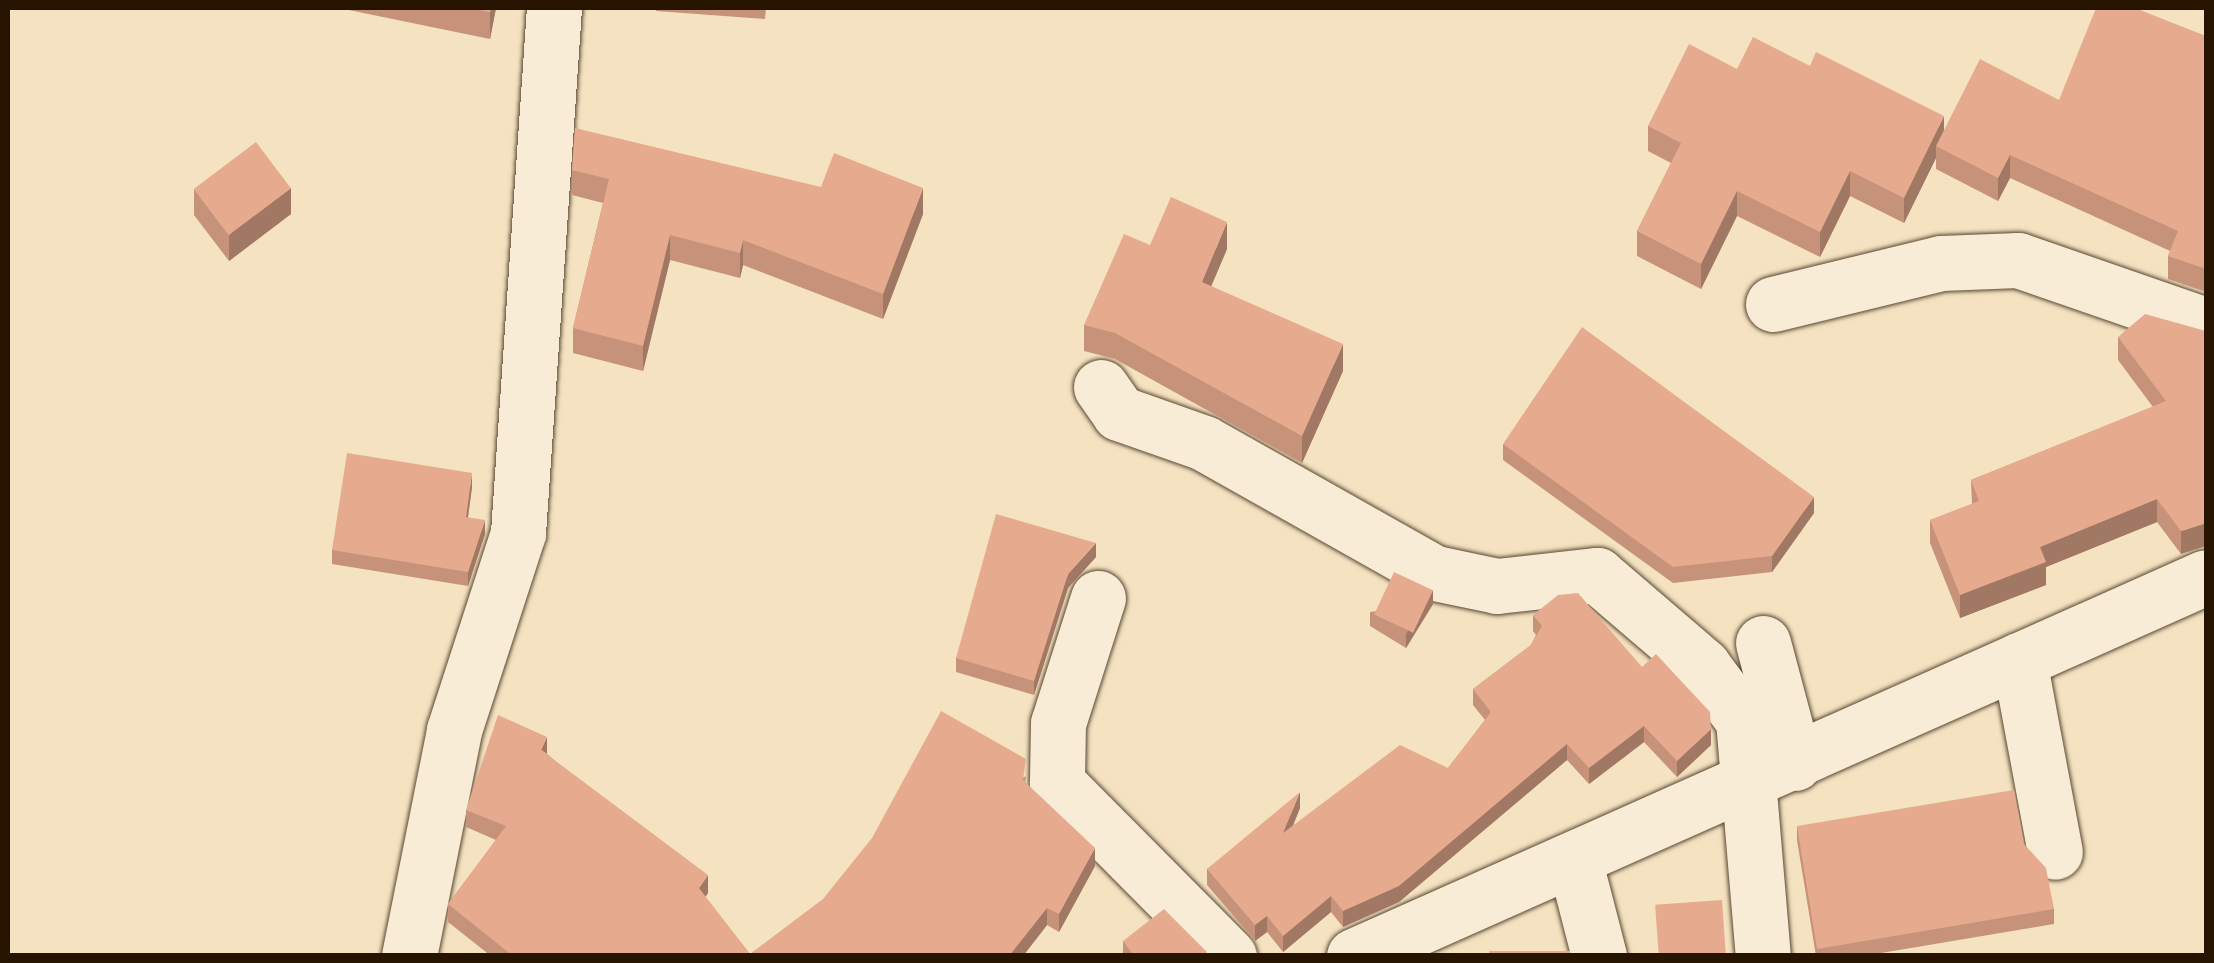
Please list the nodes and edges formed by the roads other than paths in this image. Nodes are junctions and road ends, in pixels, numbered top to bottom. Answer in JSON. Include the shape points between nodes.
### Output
{"nodes":[{"id":1,"x":554,"y":8,"type":"edge"},
{"id":2,"x":1773,"y":304,"type":"dead end"},
{"id":3,"x":2206,"y":325,"type":"edge"},
{"id":4,"x":1101,"y":387,"type":"dead end"},
{"id":5,"x":2206,"y":577,"type":"edge"},
{"id":6,"x":1098,"y":598,"type":"dead end"},
{"id":7,"x":1762,"y":643,"type":"dead end"},
{"id":8,"x":2019,"y":660,"type":"junction"},
{"id":9,"x":1775,"y":772,"type":"junction"},
{"id":10,"x":2055,"y":852,"type":"dead end"},
{"id":11,"x":1576,"y":863,"type":"junction"},
{"id":12,"x":409,"y":956,"type":"edge"},
{"id":13,"x":1230,"y":956,"type":"edge"},
{"id":14,"x":1354,"y":956,"type":"edge"},
{"id":15,"x":1599,"y":956,"type":"edge"},
{"id":16,"x":1763,"y":956,"type":"edge"}],
"edges":[{"from":1,"to":12,"type":"street","via":[[518,533],[454,730]]},
{"from":2,"to":3,"type":"street","via":[[1941,263],[2018,260]]},
{"from":4,"to":9,"type":"street","via":[[1119,413],[1204,443],[1435,573],[1498,586],[1597,574],[1735,702]]},
{"from":5,"to":8,"type":"street"},
{"from":6,"to":13,"type":"street","via":[[1058,723],[1057,783]]},
{"from":7,"to":9,"type":"street"},
{"from":8,"to":9,"type":"street"},
{"from":8,"to":10,"type":"street"},
{"from":9,"to":11,"type":"street"},
{"from":9,"to":16,"type":"street"},
{"from":11,"to":14,"type":"street"},
{"from":11,"to":15,"type":"street"}]}
